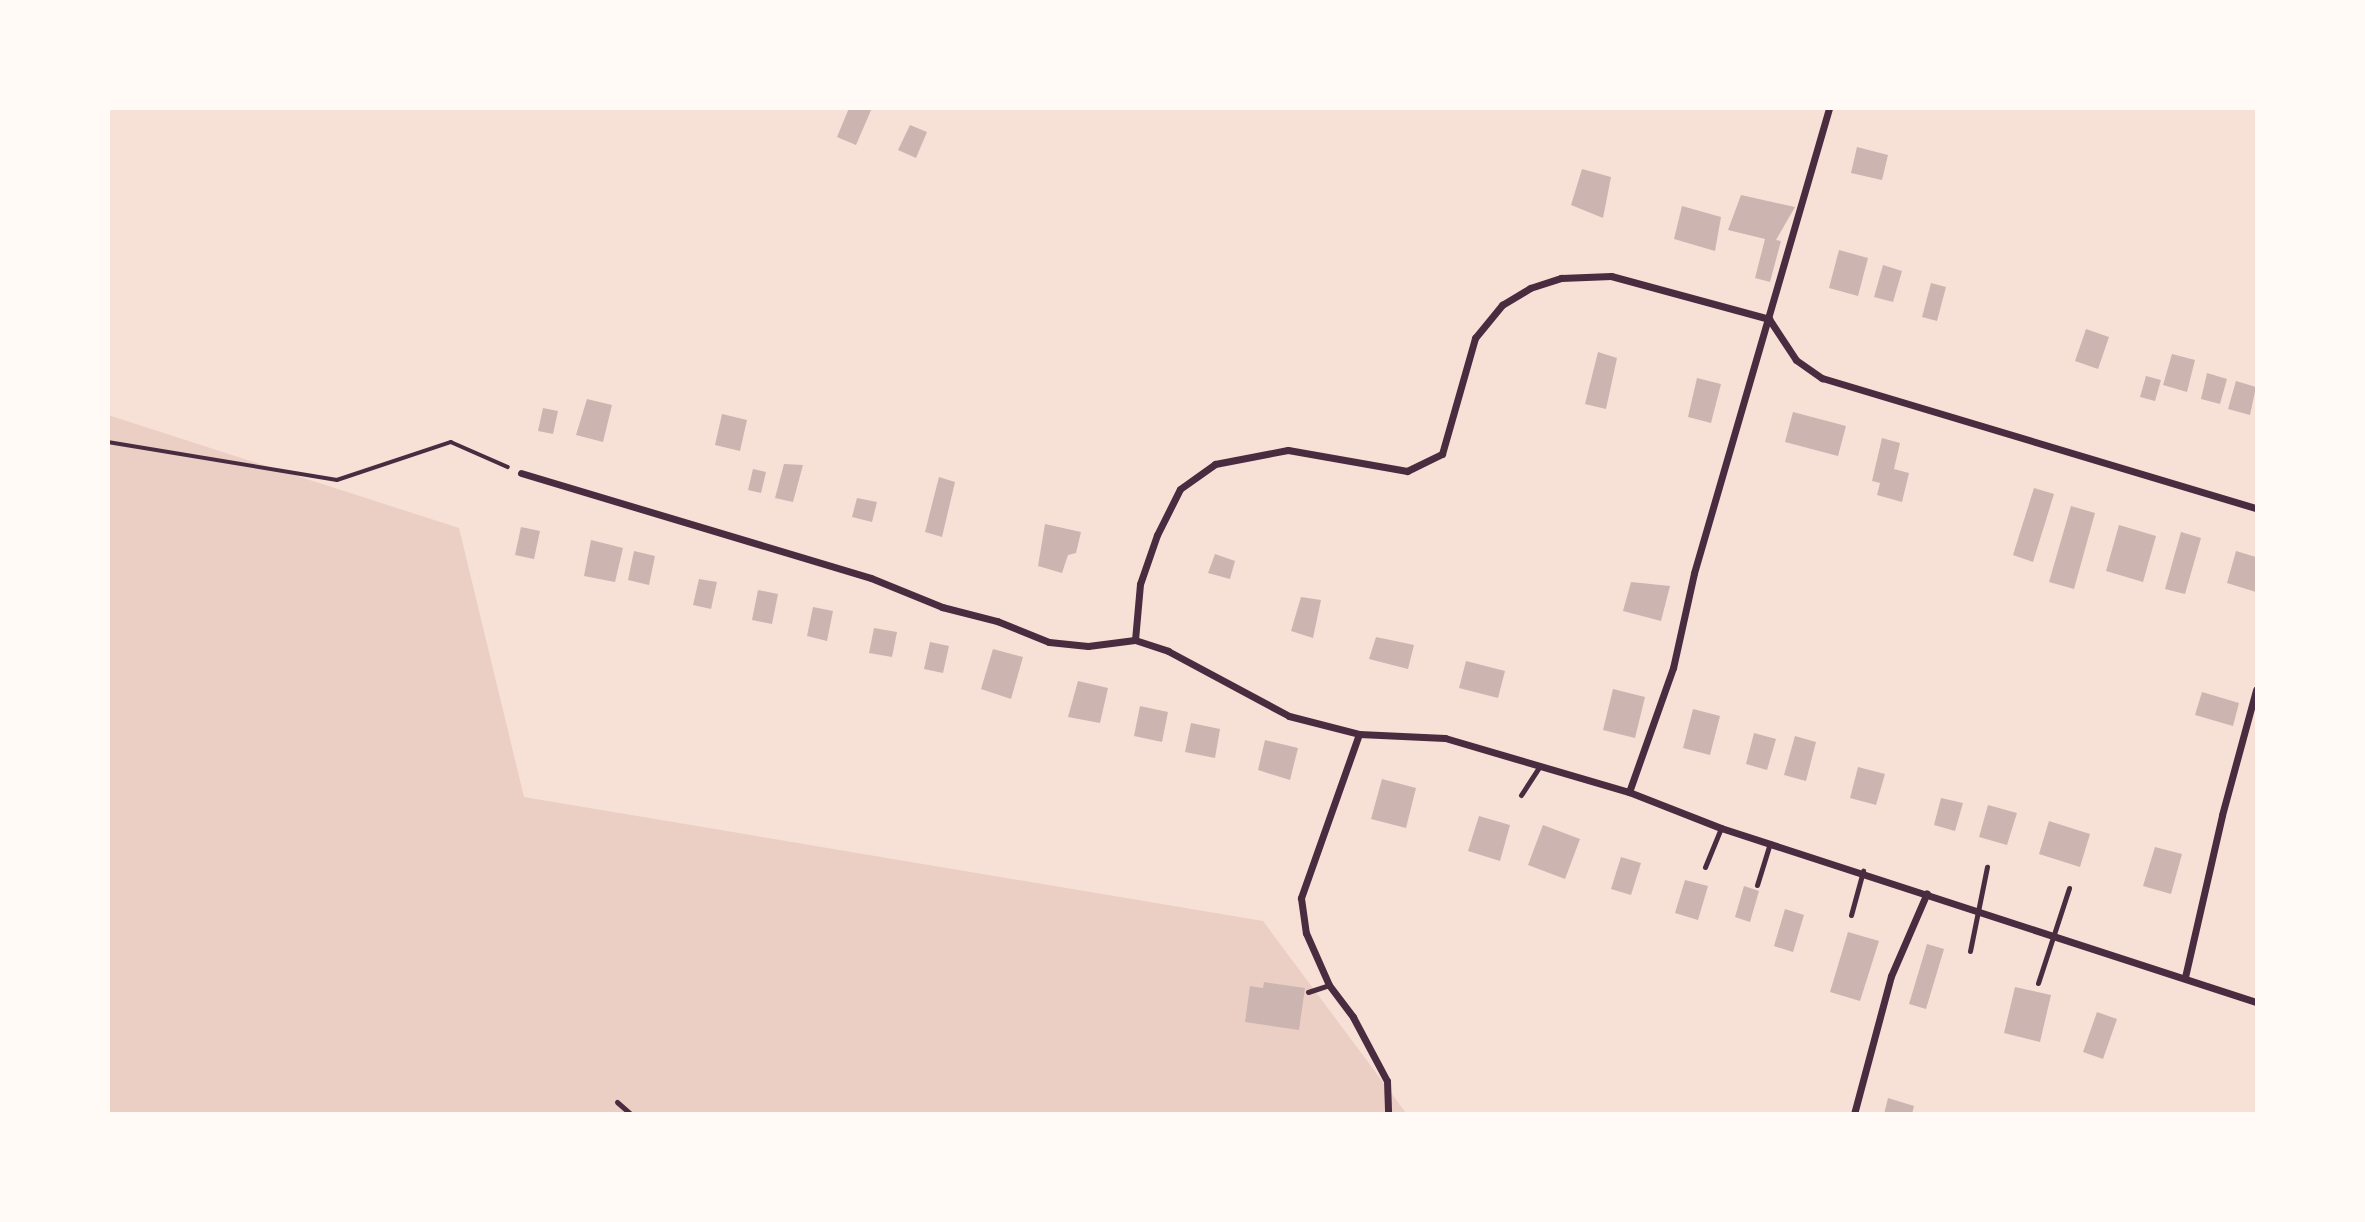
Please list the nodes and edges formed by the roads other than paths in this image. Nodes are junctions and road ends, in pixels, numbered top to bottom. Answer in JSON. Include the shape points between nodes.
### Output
{"nodes":[{"id":1,"x":1829,"y":108,"type":"edge"},
{"id":2,"x":1769,"y":319,"type":"junction"},
{"id":3,"x":521,"y":473,"type":"road end"},
{"id":4,"x":2256,"y":508,"type":"edge"},
{"id":5,"x":1135,"y":640,"type":"junction"},
{"id":6,"x":2256,"y":690,"type":"edge"},
{"id":7,"x":1359,"y":734,"type":"junction"},
{"id":8,"x":1540,"y":766,"type":"junction"},
{"id":9,"x":1629,"y":792,"type":"junction"},
{"id":10,"x":1521,"y":795,"type":"dead end"},
{"id":11,"x":1721,"y":828,"type":"junction"},
{"id":12,"x":1770,"y":843,"type":"junction"},
{"id":13,"x":1705,"y":867,"type":"dead end"},
{"id":14,"x":1987,"y":867,"type":"dead end"},
{"id":15,"x":1863,"y":872,"type":"junction"},
{"id":16,"x":1757,"y":885,"type":"dead end"},
{"id":17,"x":2069,"y":888,"type":"dead end"},
{"id":18,"x":1927,"y":893,"type":"junction"},
{"id":19,"x":1979,"y":910,"type":"junction"},
{"id":20,"x":1851,"y":915,"type":"dead end"},
{"id":21,"x":2053,"y":934,"type":"junction"},
{"id":22,"x":1970,"y":950,"type":"dead end"},
{"id":23,"x":2185,"y":977,"type":"junction"},
{"id":24,"x":2038,"y":983,"type":"dead end"},
{"id":25,"x":1329,"y":985,"type":"junction"},
{"id":26,"x":1308,"y":992,"type":"dead end"},
{"id":27,"x":2256,"y":1002,"type":"edge"},
{"id":28,"x":617,"y":1102,"type":"dead end"},
{"id":29,"x":632,"y":1114,"type":"edge"},
{"id":30,"x":1388,"y":1114,"type":"edge"},
{"id":31,"x":1854,"y":1114,"type":"edge"}],
"edges":[{"from":1,"to":2,"type":"street"},
{"from":2,"to":4,"type":"street","via":[[1796,360],[1822,378]]},
{"from":2,"to":5,"type":"street","via":[[1611,276],[1561,278],[1530,288],[1502,305],[1475,338],[1442,454],[1407,471],[1288,450],[1214,464],[1180,489],[1140,584]]},
{"from":2,"to":9,"type":"street","via":[[1694,573],[1672,668]]},
{"from":3,"to":5,"type":"street","via":[[871,578],[1049,642],[1088,646]]},
{"from":5,"to":7,"type":"street","via":[[1168,651],[1289,716]]},
{"from":6,"to":23,"type":"street"},
{"from":7,"to":8,"type":"street","via":[[1445,738]]},
{"from":7,"to":25,"type":"street","via":[[1301,898],[1306,933]]},
{"from":8,"to":9,"type":"street"},
{"from":8,"to":10,"type":"lane"},
{"from":9,"to":11,"type":"street"},
{"from":11,"to":12,"type":"street"},
{"from":11,"to":13,"type":"lane"},
{"from":12,"to":15,"type":"street"},
{"from":12,"to":16,"type":"lane"},
{"from":14,"to":19,"type":"lane"},
{"from":15,"to":18,"type":"street"},
{"from":15,"to":20,"type":"lane"},
{"from":17,"to":21,"type":"lane"},
{"from":18,"to":19,"type":"street"},
{"from":18,"to":31,"type":"street","via":[[1891,976]]},
{"from":19,"to":21,"type":"street"},
{"from":19,"to":22,"type":"lane"},
{"from":21,"to":23,"type":"street"},
{"from":21,"to":24,"type":"lane"},
{"from":23,"to":27,"type":"street"},
{"from":25,"to":26,"type":"lane"},
{"from":25,"to":30,"type":"street","via":[[1353,1017],[1387,1081]]},
{"from":28,"to":29,"type":"lane"}]}
